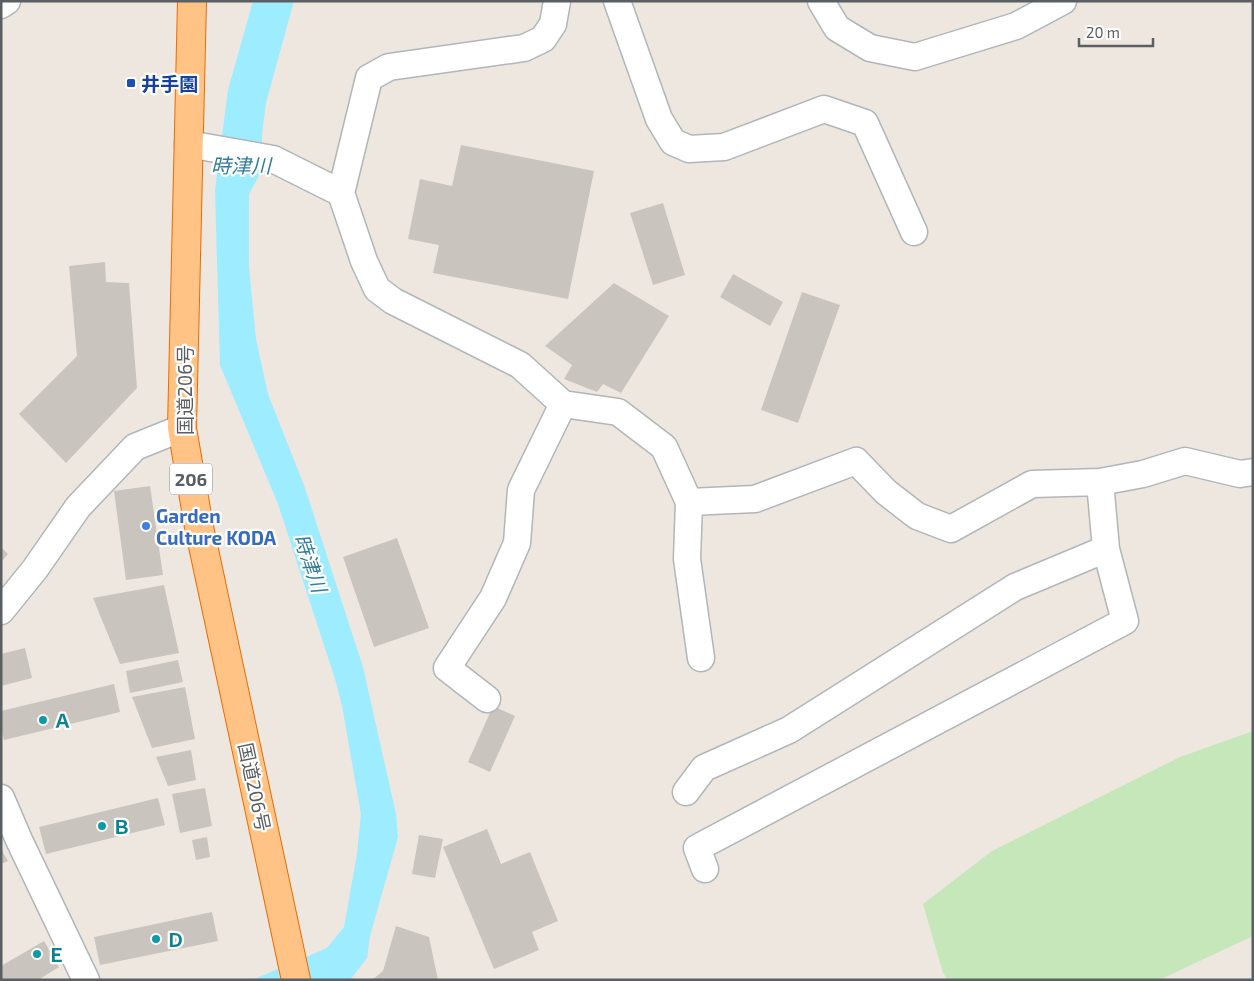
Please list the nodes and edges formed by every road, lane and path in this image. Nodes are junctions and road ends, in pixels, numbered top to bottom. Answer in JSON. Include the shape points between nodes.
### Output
{"nodes":[{"id":1,"x":7,"y":1,"type":"edge"},
{"id":2,"x":192,"y":1,"type":"edge"},
{"id":3,"x":557,"y":1,"type":"edge"},
{"id":4,"x":617,"y":1,"type":"edge"},
{"id":5,"x":821,"y":1,"type":"edge"},
{"id":6,"x":1063,"y":1,"type":"edge"},
{"id":7,"x":1,"y":5,"type":"edge"},
{"id":8,"x":200,"y":147,"type":"junction"},
{"id":9,"x":341,"y":194,"type":"junction"},
{"id":10,"x":914,"y":232,"type":"dead end"},
{"id":11,"x":562,"y":404,"type":"junction"},
{"id":12,"x":182,"y":428,"type":"junction"},
{"id":13,"x":1253,"y":472,"type":"edge"},
{"id":14,"x":1100,"y":482,"type":"junction"},
{"id":15,"x":689,"y":502,"type":"junction"},
{"id":16,"x":1106,"y":549,"type":"junction"},
{"id":17,"x":1,"y":611,"type":"edge"},
{"id":18,"x":701,"y":658,"type":"dead end"},
{"id":19,"x":487,"y":699,"type":"dead end"},
{"id":20,"x":686,"y":792,"type":"dead end"},
{"id":21,"x":1,"y":798,"type":"edge"},
{"id":22,"x":706,"y":869,"type":"dead end"},
{"id":23,"x":86,"y":980,"type":"edge"},
{"id":24,"x":296,"y":980,"type":"edge"}],
"edges":[{"from":1,"to":7,"type":"street"},
{"from":2,"to":8,"type":"highway","name":"国道206号","number":"206"},
{"from":3,"to":9,"type":"street","via":[[553,24],[543,39],[524,48],[389,67],[369,78]]},
{"from":4,"to":10,"type":"street","via":[[659,119],[673,142],[690,149],[724,147],[824,109],[865,123]]},
{"from":5,"to":6,"type":"street","via":[[837,28],[870,48],[915,57],[1016,26]]},
{"from":8,"to":9,"type":"street","via":[[273,159]]},
{"from":8,"to":12,"type":"highway","name":"国道206号","number":"206"},
{"from":9,"to":11,"type":"street","via":[[377,289],[520,365]]},
{"from":11,"to":15,"type":"street","via":[[618,412],[664,447]]},
{"from":11,"to":19,"type":"street","via":[[521,490],[517,543],[493,598],[447,668]]},
{"from":12,"to":17,"type":"street","via":[[135,447],[78,506],[35,569]]},
{"from":12,"to":24,"type":"highway","name":"国道206号","number":"206","via":[[199,528]]},
{"from":13,"to":14,"type":"street","via":[[1240,474],[1185,461]]},
{"from":14,"to":15,"type":"street","via":[[1032,484],[951,529],[918,516],[886,492],[856,461],[755,500]]},
{"from":14,"to":16,"type":"street"},
{"from":15,"to":18,"type":"street","via":[[687,559]]},
{"from":16,"to":20,"type":"street","via":[[1015,587],[789,730],[704,768]]},
{"from":16,"to":22,"type":"street","via":[[1125,621],[697,848]]},
{"from":21,"to":23,"type":"street"}]}
